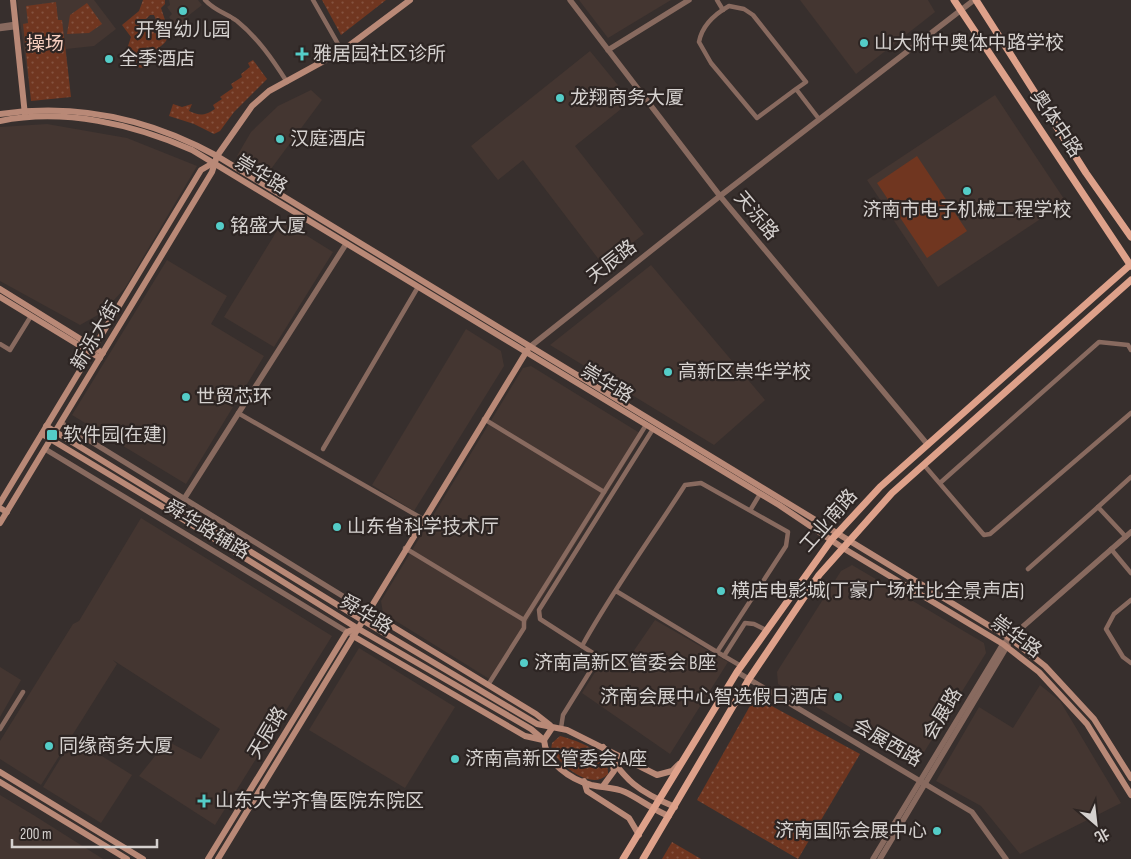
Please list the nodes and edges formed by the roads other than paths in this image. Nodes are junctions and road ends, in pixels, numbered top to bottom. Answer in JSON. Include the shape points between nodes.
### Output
{"nodes":[{"id":1,"x":13,"y":0,"type":"edge"},
{"id":2,"x":205,"y":0,"type":"edge"},
{"id":3,"x":313,"y":0,"type":"edge"},
{"id":4,"x":410,"y":0,"type":"edge"},
{"id":5,"x":570,"y":0,"type":"edge"},
{"id":6,"x":689,"y":0,"type":"edge"},
{"id":7,"x":717,"y":0,"type":"edge"},
{"id":8,"x":954,"y":0,"type":"edge"},
{"id":9,"x":975,"y":0,"type":"edge"},
{"id":10,"x":723,"y":10,"type":"junction"},
{"id":11,"x":960,"y":10,"type":"junction"},
{"id":12,"x":16,"y":25,"type":"junction"},
{"id":13,"x":0,"y":27,"type":"edge"},
{"id":14,"x":608,"y":50,"type":"junction"},
{"id":15,"x":342,"y":51,"type":"junction"},
{"id":16,"x":287,"y":82,"type":"junction"},
{"id":17,"x":796,"y":89,"type":"junction"},
{"id":18,"x":0,"y":114,"type":"edge"},
{"id":19,"x":25,"y":115,"type":"junction"},
{"id":20,"x":819,"y":119,"type":"junction"},
{"id":21,"x":0,"y":121,"type":"edge"},
{"id":22,"x":217,"y":156,"type":"junction"},
{"id":23,"x":213,"y":164,"type":"junction"},
{"id":24,"x":720,"y":196,"type":"junction"},
{"id":25,"x":1131,"y":237,"type":"edge"},
{"id":26,"x":346,"y":244,"type":"junction"},
{"id":27,"x":1131,"y":265,"type":"edge"},
{"id":28,"x":1131,"y":280,"type":"edge"},
{"id":29,"x":418,"y":287,"type":"junction"},
{"id":30,"x":0,"y":289,"type":"edge"},
{"id":31,"x":0,"y":297,"type":"edge"},
{"id":32,"x":31,"y":316,"type":"junction"},
{"id":33,"x":0,"y":344,"type":"edge"},
{"id":34,"x":531,"y":346,"type":"junction"},
{"id":35,"x":92,"y":350,"type":"junction"},
{"id":36,"x":1131,"y":350,"type":"edge"},
{"id":37,"x":525,"y":351,"type":"junction"},
{"id":38,"x":102,"y":355,"type":"junction"},
{"id":39,"x":238,"y":413,"type":"junction"},
{"id":40,"x":1131,"y":413,"type":"edge"},
{"id":41,"x":484,"y":419,"type":"junction"},
{"id":42,"x":61,"y":423,"type":"junction"},
{"id":43,"x":646,"y":425,"type":"junction"},
{"id":44,"x":46,"y":426,"type":"junction"},
{"id":45,"x":653,"y":429,"type":"junction"},
{"id":46,"x":56,"y":432,"type":"junction"},
{"id":47,"x":42,"y":434,"type":"junction"},
{"id":48,"x":51,"y":439,"type":"junction"},
{"id":49,"x":928,"y":445,"type":"junction"},
{"id":50,"x":323,"y":449,"type":"dead end"},
{"id":51,"x":45,"y":450,"type":"junction"},
{"id":52,"x":924,"y":464,"type":"junction"},
{"id":53,"x":1131,"y":478,"type":"edge"},
{"id":54,"x":940,"y":483,"type":"junction"},
{"id":55,"x":604,"y":492,"type":"junction"},
{"id":56,"x":760,"y":494,"type":"junction"},
{"id":57,"x":184,"y":499,"type":"junction"},
{"id":58,"x":0,"y":502,"type":"edge"},
{"id":59,"x":1098,"y":507,"type":"junction"},
{"id":60,"x":0,"y":508,"type":"edge"},
{"id":61,"x":751,"y":509,"type":"junction"},
{"id":62,"x":7,"y":512,"type":"junction"},
{"id":63,"x":423,"y":519,"type":"junction"},
{"id":64,"x":1,"y":520,"type":"edge"},
{"id":65,"x":1131,"y":532,"type":"edge"},
{"id":66,"x":834,"y":537,"type":"junction"},
{"id":67,"x":1126,"y":537,"type":"junction"},
{"id":68,"x":850,"y":542,"type":"junction"},
{"id":69,"x":406,"y":548,"type":"junction"},
{"id":70,"x":844,"y":548,"type":"junction"},
{"id":71,"x":1112,"y":549,"type":"junction"},
{"id":72,"x":1028,"y":569,"type":"dead end"},
{"id":73,"x":1131,"y":573,"type":"edge"},
{"id":74,"x":616,"y":591,"type":"junction"},
{"id":75,"x":1131,"y":600,"type":"edge"},
{"id":76,"x":367,"y":611,"type":"junction"},
{"id":77,"x":362,"y":620,"type":"junction"},
{"id":78,"x":524,"y":620,"type":"junction"},
{"id":79,"x":357,"y":628,"type":"junction"},
{"id":80,"x":766,"y":630,"type":"junction"},
{"id":81,"x":351,"y":635,"type":"junction"},
{"id":82,"x":1010,"y":639,"type":"junction"},
{"id":83,"x":582,"y":646,"type":"junction"},
{"id":84,"x":1005,"y":646,"type":"junction"},
{"id":85,"x":717,"y":652,"type":"junction"},
{"id":86,"x":724,"y":656,"type":"junction"},
{"id":87,"x":1131,"y":663,"type":"edge"},
{"id":88,"x":739,"y":669,"type":"junction"},
{"id":89,"x":749,"y":679,"type":"junction"},
{"id":90,"x":488,"y":685,"type":"junction"},
{"id":91,"x":23,"y":692,"type":"dead end"},
{"id":92,"x":552,"y":728,"type":"junction"},
{"id":93,"x":561,"y":728,"type":"junction"},
{"id":94,"x":0,"y":729,"type":"edge"},
{"id":95,"x":544,"y":740,"type":"junction"},
{"id":96,"x":602,"y":746,"type":"junction"},
{"id":97,"x":687,"y":756,"type":"junction"},
{"id":98,"x":612,"y":760,"type":"junction"},
{"id":99,"x":0,"y":772,"type":"edge"},
{"id":100,"x":1131,"y":778,"type":"edge"},
{"id":101,"x":584,"y":781,"type":"junction"},
{"id":102,"x":0,"y":782,"type":"edge"},
{"id":103,"x":923,"y":782,"type":"junction"},
{"id":104,"x":603,"y":786,"type":"junction"},
{"id":105,"x":1131,"y":795,"type":"edge"},
{"id":106,"x":659,"y":800,"type":"junction"},
{"id":107,"x":675,"y":807,"type":"junction"},
{"id":108,"x":653,"y":809,"type":"junction"},
{"id":109,"x":669,"y":816,"type":"junction"},
{"id":110,"x":638,"y":835,"type":"junction"},
{"id":111,"x":127,"y":859,"type":"edge"},
{"id":112,"x":143,"y":859,"type":"edge"},
{"id":113,"x":208,"y":859,"type":"edge"},
{"id":114,"x":218,"y":859,"type":"edge"},
{"id":115,"x":623,"y":859,"type":"edge"},
{"id":116,"x":644,"y":859,"type":"edge"},
{"id":117,"x":873,"y":859,"type":"edge"},
{"id":118,"x":880,"y":859,"type":"edge"},
{"id":119,"x":1006,"y":859,"type":"edge"}],
"edges":[{"from":1,"to":12,"type":"main road"},
{"from":2,"to":16,"type":"street","via":[[215,10],[236,21],[272,58]]},
{"from":3,"to":15,"type":"street"},
{"from":4,"to":15,"type":"main road","name":"新泺大街"},
{"from":5,"to":14,"type":"street","name":"天泺路"},
{"from":6,"to":14,"type":"street"},
{"from":7,"to":10,"type":"street"},
{"from":8,"to":11,"type":"main road","name":"奥体中路"},
{"from":9,"to":11,"type":"street","name":"天辰路"},
{"from":9,"to":25,"type":"main road","name":"奥体中路"},
{"from":10,"to":17,"type":"street","via":[[729,6],[744,9],[752,15],[806,82]]},
{"from":10,"to":17,"type":"street","via":[[711,18],[698,42],[757,118]]},
{"from":11,"to":20,"type":"street","name":"天辰路"},
{"from":11,"to":27,"type":"main road","name":"奥体中路"},
{"from":12,"to":13,"type":"street"},
{"from":12,"to":19,"type":"main road"},
{"from":14,"to":24,"type":"street","name":"天泺路"},
{"from":15,"to":16,"type":"main road","name":"新泺大街"},
{"from":16,"to":22,"type":"main road","name":"新泺大街","via":[[269,91],[252,106]]},
{"from":17,"to":20,"type":"street"},
{"from":18,"to":19,"type":"main road","name":"崇华路"},
{"from":19,"to":21,"type":"main road","name":"崇华路"},
{"from":19,"to":22,"type":"main road","name":"崇华路","via":[[75,110],[135,122],[193,143]]},
{"from":19,"to":23,"type":"main road","name":"崇华路","via":[[108,122],[159,136],[192,150]]},
{"from":20,"to":24,"type":"street","name":"天辰路"},
{"from":22,"to":23,"type":"main road","name":"新泺大街"},
{"from":22,"to":34,"type":"main road","name":"崇华路"},
{"from":23,"to":26,"type":"main road","name":"崇华路"},
{"from":23,"to":35,"type":"main road","name":"新泺大街","via":[[201,170]]},
{"from":23,"to":38,"type":"main road","name":"新泺大街","via":[[212,172]]},
{"from":24,"to":34,"type":"street","name":"天辰路"},
{"from":24,"to":49,"type":"street","name":"天泺路"},
{"from":26,"to":29,"type":"main road","name":"崇华路"},
{"from":26,"to":39,"type":"street"},
{"from":27,"to":49,"type":"main road","name":"工业南路"},
{"from":28,"to":52,"type":"main road","name":"工业南路"},
{"from":29,"to":37,"type":"main road","name":"崇华路"},
{"from":29,"to":50,"type":"street"},
{"from":30,"to":35,"type":"main road"},
{"from":31,"to":32,"type":"main road"},
{"from":32,"to":33,"type":"street","via":[[10,350]]},
{"from":32,"to":35,"type":"main road"},
{"from":34,"to":37,"type":"main road","name":"天辰路"},
{"from":34,"to":66,"type":"main road","name":"崇华路"},
{"from":35,"to":38,"type":"main road"},
{"from":35,"to":44,"type":"main road","name":"新泺大街"},
{"from":36,"to":54,"type":"street","via":[[1128,345],[1099,342]]},
{"from":37,"to":41,"type":"main road","name":"天辰路"},
{"from":37,"to":43,"type":"main road","name":"崇华路"},
{"from":38,"to":42,"type":"main road","name":"新泺大街"},
{"from":39,"to":57,"type":"street"},
{"from":39,"to":63,"type":"street"},
{"from":40,"to":54,"type":"street","via":[[990,534],[984,535]]},
{"from":41,"to":55,"type":"street"},
{"from":41,"to":63,"type":"main road","name":"天辰路"},
{"from":42,"to":46,"type":"main road","name":"新泺大街"},
{"from":42,"to":57,"type":"street","name":"舜华路辅路"},
{"from":43,"to":45,"type":"main road","name":"崇华路"},
{"from":43,"to":55,"type":"street"},
{"from":44,"to":46,"type":"main road","name":"舜华路"},
{"from":44,"to":47,"type":"main road","name":"新泺大街"},
{"from":45,"to":56,"type":"main road","name":"崇华路"},
{"from":45,"to":83,"type":"street","via":[[539,610],[540,618]]},
{"from":46,"to":48,"type":"main road","name":"新泺大街"},
{"from":46,"to":77,"type":"main road","name":"舜华路"},
{"from":47,"to":48,"type":"main road","name":"舜华路"},
{"from":47,"to":58,"type":"main road","name":"新泺大街"},
{"from":48,"to":51,"type":"main road","name":"新泺大街"},
{"from":48,"to":79,"type":"main road","name":"舜华路"},
{"from":49,"to":66,"type":"main road","name":"工业南路","via":[[880,487]]},
{"from":51,"to":62,"type":"main road","name":"新泺大街"},
{"from":51,"to":81,"type":"street","name":"舜华路辅路"},
{"from":52,"to":54,"type":"street"},
{"from":52,"to":68,"type":"main road","name":"工业南路","via":[[892,493]]},
{"from":53,"to":59,"type":"street"},
{"from":55,"to":78,"type":"street"},
{"from":56,"to":61,"type":"street"},
{"from":56,"to":66,"type":"main road","name":"崇华路"},
{"from":57,"to":76,"type":"street","name":"舜华路辅路"},
{"from":59,"to":67,"type":"street"},
{"from":59,"to":72,"type":"street"},
{"from":60,"to":62,"type":"main road"},
{"from":61,"to":74,"type":"street","via":[[701,482],[685,485]]},
{"from":61,"to":85,"type":"street","via":[[788,532],[786,546]]},
{"from":62,"to":64,"type":"main road","name":"新泺大街"},
{"from":63,"to":69,"type":"main road","name":"天辰路"},
{"from":65,"to":67,"type":"street","name":"会展路"},
{"from":66,"to":68,"type":"main road","name":"崇华路"},
{"from":66,"to":70,"type":"main road","name":"崇华路"},
{"from":66,"to":80,"type":"main road","name":"工业南路"},
{"from":67,"to":71,"type":"street","name":"会展路"},
{"from":68,"to":70,"type":"main road","name":"工业南路"},
{"from":68,"to":82,"type":"main road","name":"崇华路"},
{"from":69,"to":76,"type":"main road","name":"天辰路"},
{"from":69,"to":78,"type":"street"},
{"from":70,"to":84,"type":"main road","name":"崇华路"},
{"from":70,"to":89,"type":"main road","name":"工业南路","via":[[819,575]]},
{"from":71,"to":73,"type":"street"},
{"from":71,"to":82,"type":"street","name":"会展路"},
{"from":74,"to":83,"type":"street"},
{"from":74,"to":85,"type":"street"},
{"from":75,"to":87,"type":"street","via":[[1114,614],[1106,629],[1123,657]]},
{"from":76,"to":77,"type":"main road","name":"天辰路"},
{"from":76,"to":90,"type":"main road"},
{"from":77,"to":79,"type":"main road","name":"天辰路"},
{"from":77,"to":92,"type":"main road","name":"舜华路","via":[[533,721]]},
{"from":78,"to":90,"type":"street","via":[[524,628]]},
{"from":79,"to":81,"type":"main road","name":"天辰路"},
{"from":79,"to":95,"type":"main road","name":"舜华路","via":[[531,729]]},
{"from":80,"to":86,"type":"street","via":[[745,624]]},
{"from":80,"to":88,"type":"main road","name":"工业南路"},
{"from":81,"to":95,"type":"main road","via":[[525,736]]},
{"from":81,"to":113,"type":"main road","name":"天辰路"},
{"from":81,"to":114,"type":"main road","name":"天辰路"},
{"from":82,"to":84,"type":"street","name":"会展路"},
{"from":82,"to":100,"type":"main road","name":"崇华路","via":[[1045,666],[1094,719]]},
{"from":83,"to":93,"type":"street","via":[[598,657],[563,715]]},
{"from":84,"to":103,"type":"street","name":"会展路"},
{"from":84,"to":105,"type":"main road","name":"崇华路","via":[[1039,672],[1087,724]]},
{"from":85,"to":86,"type":"street"},
{"from":86,"to":88,"type":"street"},
{"from":88,"to":89,"type":"street","name":"会展西路"},
{"from":88,"to":97,"type":"main road","name":"工业南路"},
{"from":89,"to":103,"type":"street","name":"会展西路"},
{"from":89,"to":107,"type":"main road","name":"工业南路"},
{"from":90,"to":92,"type":"main road","via":[[536,714]]},
{"from":91,"to":94,"type":"street"},
{"from":92,"to":93,"type":"main road","name":"舜华路"},
{"from":92,"to":95,"type":"main road"},
{"from":93,"to":96,"type":"main road","name":"舜华路"},
{"from":95,"to":101,"type":"main road","via":[[545,752],[552,762]]},
{"from":96,"to":97,"type":"main road","name":"舜华路","via":[[657,775],[672,771]]},
{"from":96,"to":98,"type":"main road"},
{"from":97,"to":106,"type":"main road","name":"工业南路"},
{"from":98,"to":104,"type":"main road","via":[[614,771]]},
{"from":98,"to":106,"type":"main road","via":[[627,780]]},
{"from":99,"to":112,"type":"main road"},
{"from":101,"to":104,"type":"main road"},
{"from":101,"to":110,"type":"main road","via":[[588,791],[629,818]]},
{"from":102,"to":111,"type":"main road"},
{"from":103,"to":117,"type":"street","name":"会展路"},
{"from":103,"to":118,"type":"street","name":"会展路"},
{"from":103,"to":119,"type":"street","name":"会展西路","via":[[972,812]]},
{"from":104,"to":108,"type":"main road","via":[[626,792]]},
{"from":106,"to":107,"type":"main road"},
{"from":106,"to":108,"type":"main road","name":"工业南路"},
{"from":107,"to":109,"type":"main road","name":"工业南路"},
{"from":108,"to":109,"type":"main road"},
{"from":108,"to":110,"type":"main road","name":"工业南路"},
{"from":109,"to":116,"type":"main road","name":"工业南路"},
{"from":110,"to":115,"type":"main road","name":"工业南路"}]}
